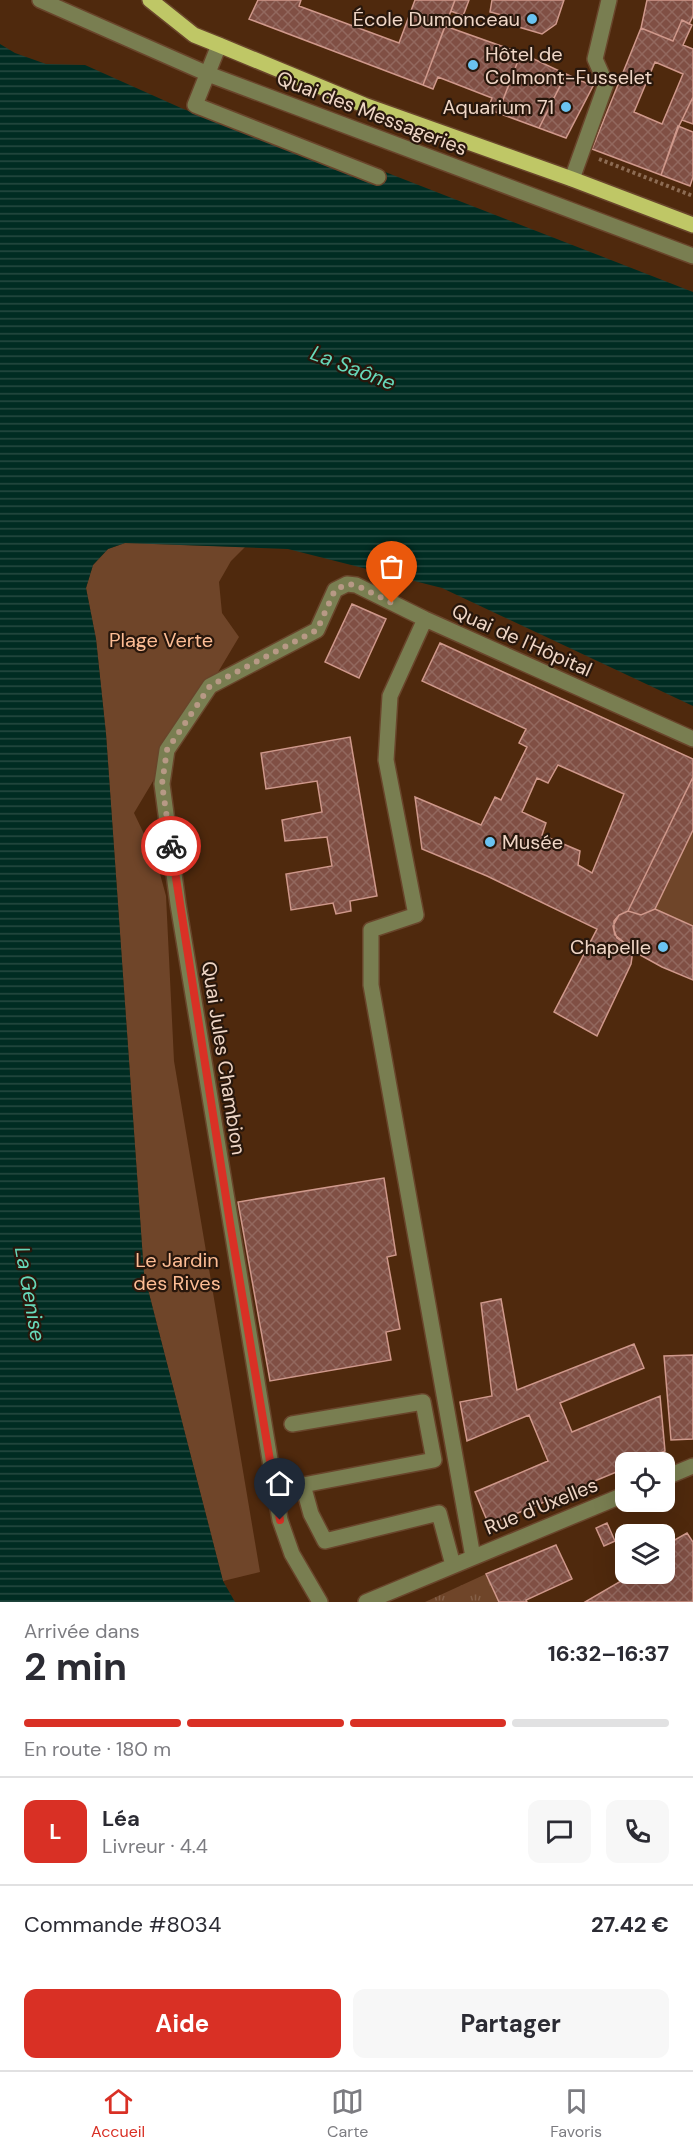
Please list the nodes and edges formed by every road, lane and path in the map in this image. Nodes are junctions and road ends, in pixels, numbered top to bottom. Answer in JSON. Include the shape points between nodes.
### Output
{"nodes":[{"id":1,"x":40,"y":0,"type":"edge"},
{"id":2,"x":150,"y":0,"type":"edge"},
{"id":3,"x":609,"y":0,"type":"edge"},
{"id":4,"x":219,"y":45,"type":"junction"},
{"id":5,"x":208,"y":74,"type":"junction"},
{"id":6,"x":581,"y":152,"type":"junction"},
{"id":7,"x":378,"y":177,"type":"dead end"},
{"id":8,"x":572,"y":179,"type":"junction"},
{"id":9,"x":693,"y":196,"type":"edge"},
{"id":10,"x":693,"y":225,"type":"edge"},
{"id":11,"x":693,"y":256,"type":"edge"},
{"id":12,"x":335,"y":590,"type":"joint"},
{"id":13,"x":425,"y":619,"type":"junction"},
{"id":14,"x":693,"y":739,"type":"edge"},
{"id":15,"x":292,"y":1424,"type":"dead end"},
{"id":16,"x":693,"y":1466,"type":"edge"},
{"id":17,"x":675,"y":1473,"type":"edge"},
{"id":18,"x":615,"y":1499,"type":"edge"},
{"id":19,"x":473,"y":1557,"type":"junction"},
{"id":20,"x":453,"y":1565,"type":"junction"},
{"id":21,"x":320,"y":1602,"type":"edge"},
{"id":22,"x":366,"y":1602,"type":"edge"}],
"edges":[{"from":1,"to":5,"type":"street","name":"Quai des Messageries"},
{"from":2,"to":4,"type":"main road","name":"Quai des Messageries","via":[[194,35]]},
{"from":3,"to":6,"type":"street","via":[[595,59],[606,84]]},
{"from":4,"to":5,"type":"street"},
{"from":4,"to":8,"type":"main road","name":"Quai des Messageries","via":[[364,105]]},
{"from":5,"to":7,"type":"street","via":[[195,105]]},
{"from":5,"to":11,"type":"street","name":"Quai des Messageries"},
{"from":6,"to":8,"type":"street"},
{"from":6,"to":9,"type":"path"},
{"from":8,"to":10,"type":"main road","name":"Quai des Messageries"},
{"from":12,"to":13,"type":"street","name":"Quai de l'Hôpital","via":[[347,584],[356,585]]},
{"from":12,"to":21,"type":"street","name":"Quai Jules Chambion","via":[[317,630],[210,686],[167,750],[162,784],[182,928],[280,1520],[292,1554]]},
{"from":13,"to":14,"type":"street","name":"Quai de l'Hôpital"},
{"from":13,"to":19,"type":"street","via":[[390,696],[386,760],[416,915],[371,930],[371,985]]},
{"from":15,"to":20,"type":"street","via":[[423,1402],[435,1460],[303,1485],[311,1514],[325,1541],[438,1514]]},
{"from":16,"to":17,"type":"street"},
{"from":18,"to":19,"type":"street","name":"Rue d'Uxelles"},
{"from":19,"to":20,"type":"street","name":"Rue d'Uxelles"},
{"from":20,"to":22,"type":"street","name":"Rue d'Uxelles"}]}
